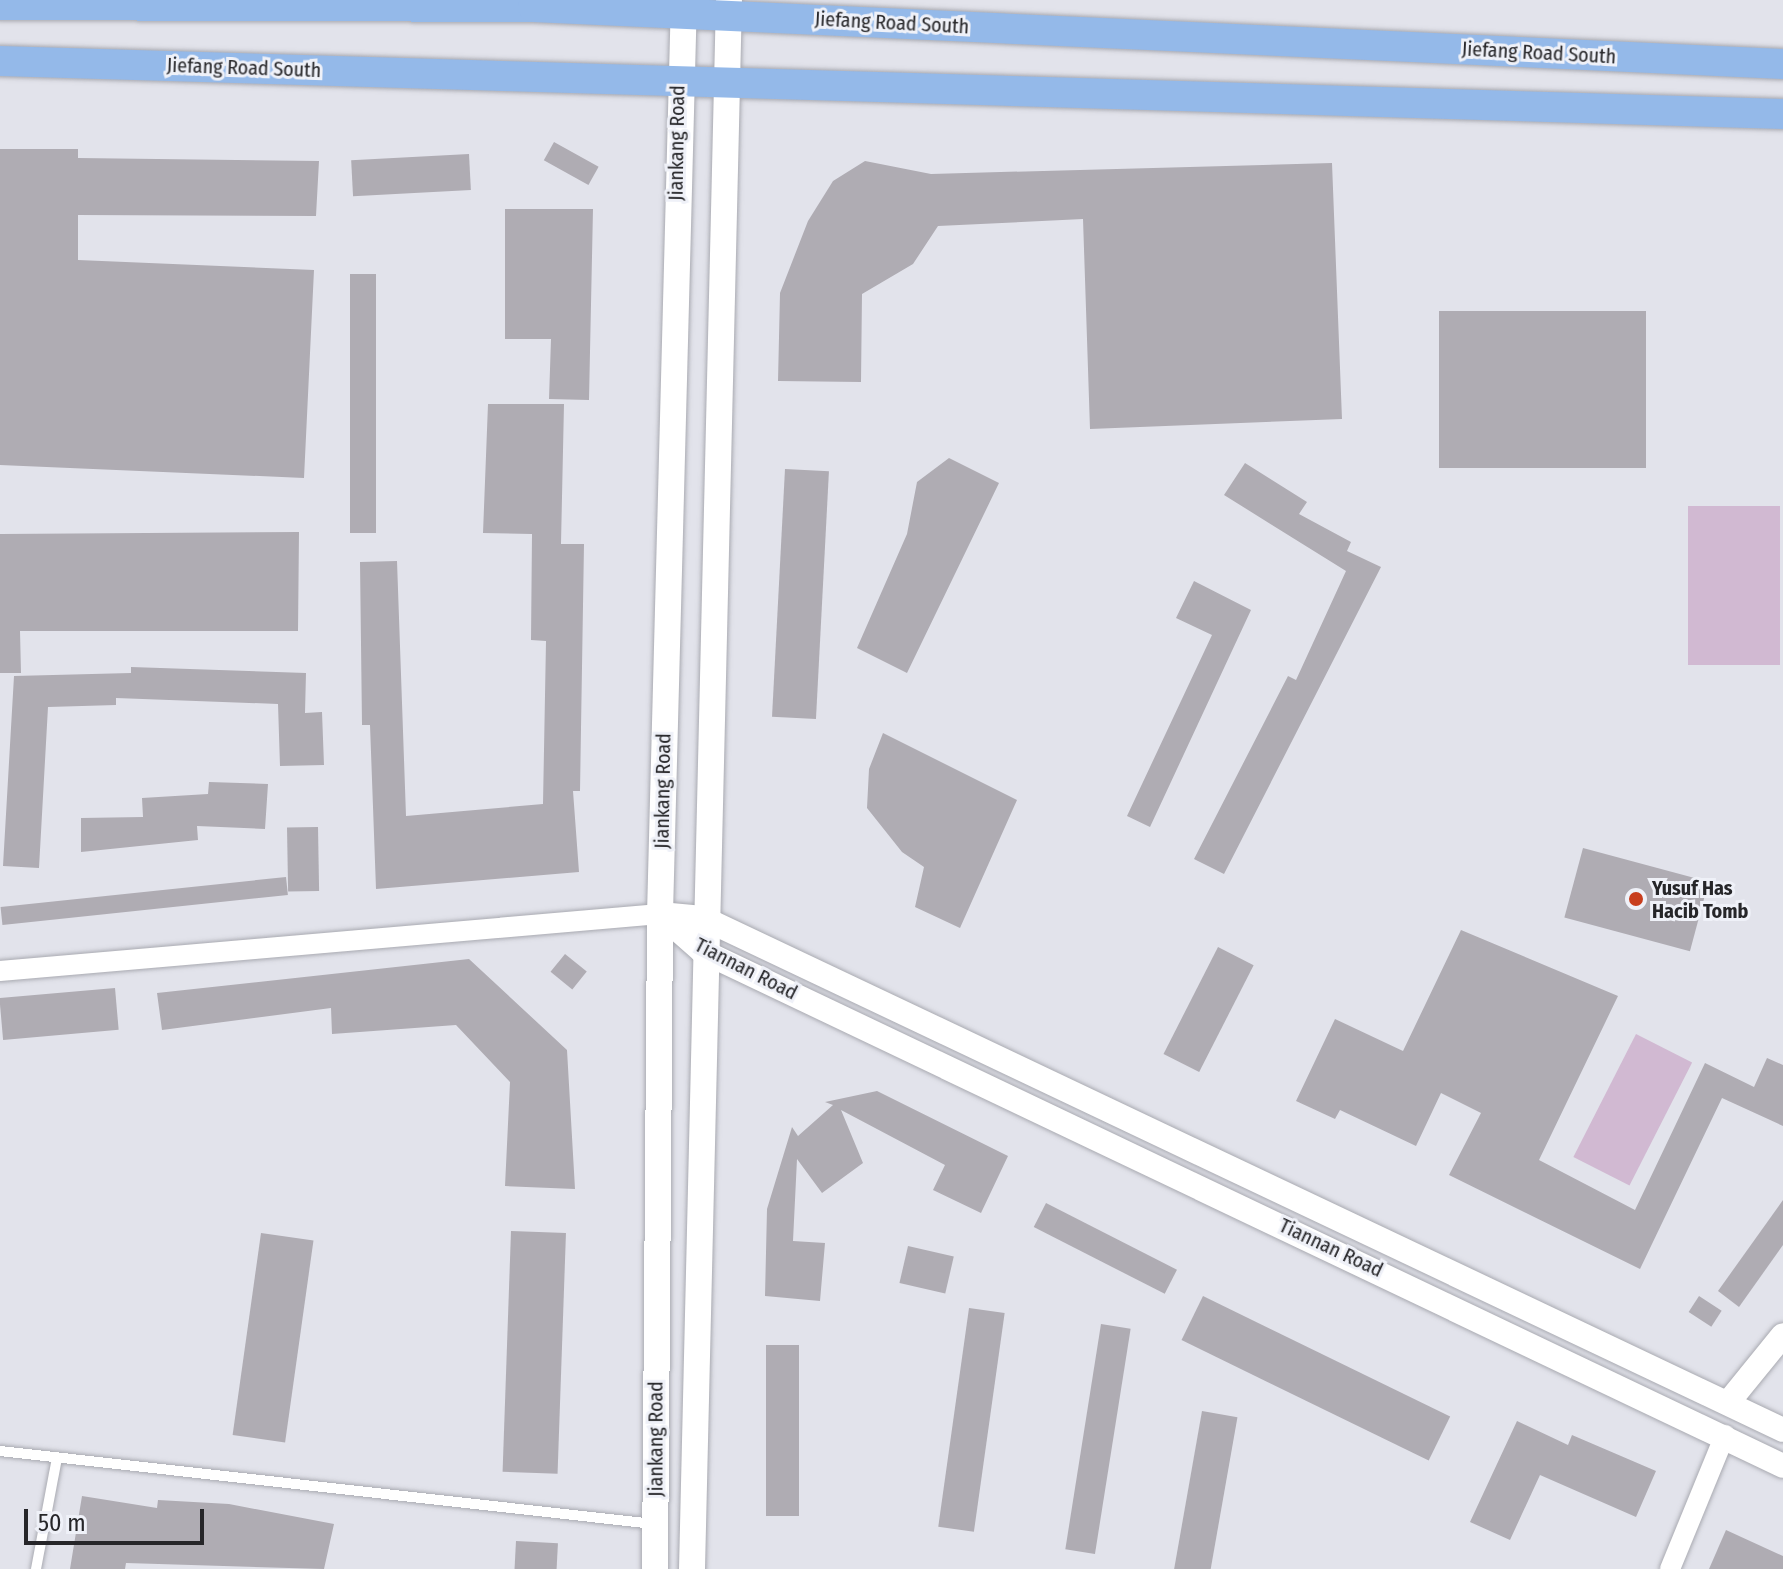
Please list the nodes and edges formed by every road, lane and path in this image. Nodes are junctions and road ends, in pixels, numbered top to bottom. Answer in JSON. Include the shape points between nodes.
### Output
{"nodes":[{"id":1,"x":0,"y":5,"type":"edge"},
{"id":2,"x":684,"y":7,"type":"edge"},
{"id":3,"x":729,"y":8,"type":"edge"},
{"id":4,"x":0,"y":61,"type":"edge"},
{"id":5,"x":1783,"y":64,"type":"edge"},
{"id":6,"x":679,"y":81,"type":"junction"},
{"id":7,"x":727,"y":82,"type":"junction"},
{"id":8,"x":1783,"y":114,"type":"edge"},
{"id":9,"x":660,"y":914,"type":"junction"},
{"id":10,"x":703,"y":918,"type":"junction"},
{"id":11,"x":702,"y":951,"type":"junction"},
{"id":12,"x":0,"y":971,"type":"edge"},
{"id":13,"x":1783,"y":1335,"type":"edge"},
{"id":14,"x":1731,"y":1399,"type":"junction"},
{"id":15,"x":1783,"y":1430,"type":"edge"},
{"id":16,"x":1725,"y":1435,"type":"junction"},
{"id":17,"x":0,"y":1451,"type":"edge"},
{"id":18,"x":57,"y":1458,"type":"junction"},
{"id":19,"x":1783,"y":1466,"type":"edge"},
{"id":20,"x":655,"y":1524,"type":"junction"},
{"id":21,"x":36,"y":1569,"type":"edge"},
{"id":22,"x":655,"y":1569,"type":"edge"},
{"id":23,"x":692,"y":1569,"type":"edge"},
{"id":24,"x":1670,"y":1569,"type":"edge"}],
"edges":[{"from":1,"to":2,"type":"main road","name":"Jiefang Road South"},
{"from":2,"to":3,"type":"main road","name":"Jiefang Road South"},
{"from":2,"to":6,"type":"main road","name":"Jiankang Road"},
{"from":3,"to":5,"type":"main road","name":"Jiefang Road South"},
{"from":3,"to":7,"type":"main road","name":"Jiankang Road"},
{"from":4,"to":6,"type":"main road","name":"Jiefang Road South"},
{"from":6,"to":7,"type":"main road","name":"Jiefang Road South"},
{"from":6,"to":9,"type":"main road","name":"Jiankang Road"},
{"from":7,"to":8,"type":"main road","name":"Jiefang Road South"},
{"from":7,"to":10,"type":"main road","name":"Jiankang Road"},
{"from":9,"to":10,"type":"street","name":"Tiannan Road"},
{"from":9,"to":11,"type":"street","name":"Tiannan Road"},
{"from":9,"to":12,"type":"street"},
{"from":9,"to":20,"type":"main road","name":"Jiankang Road"},
{"from":10,"to":11,"type":"main road","name":"Jiankang Road"},
{"from":10,"to":14,"type":"street","name":"Tiannan Road"},
{"from":11,"to":16,"type":"street","name":"Tiannan Road"},
{"from":11,"to":23,"type":"main road","name":"Jiankang Road"},
{"from":13,"to":14,"type":"street"},
{"from":14,"to":15,"type":"street","name":"Tiannan Road"},
{"from":16,"to":19,"type":"street","name":"Tiannan Road"},
{"from":16,"to":24,"type":"street","via":[[1686,1515]]},
{"from":17,"to":18,"type":"lane"},
{"from":18,"to":20,"type":"lane"},
{"from":18,"to":21,"type":"lane"},
{"from":20,"to":22,"type":"main road","name":"Jiankang Road"}]}
